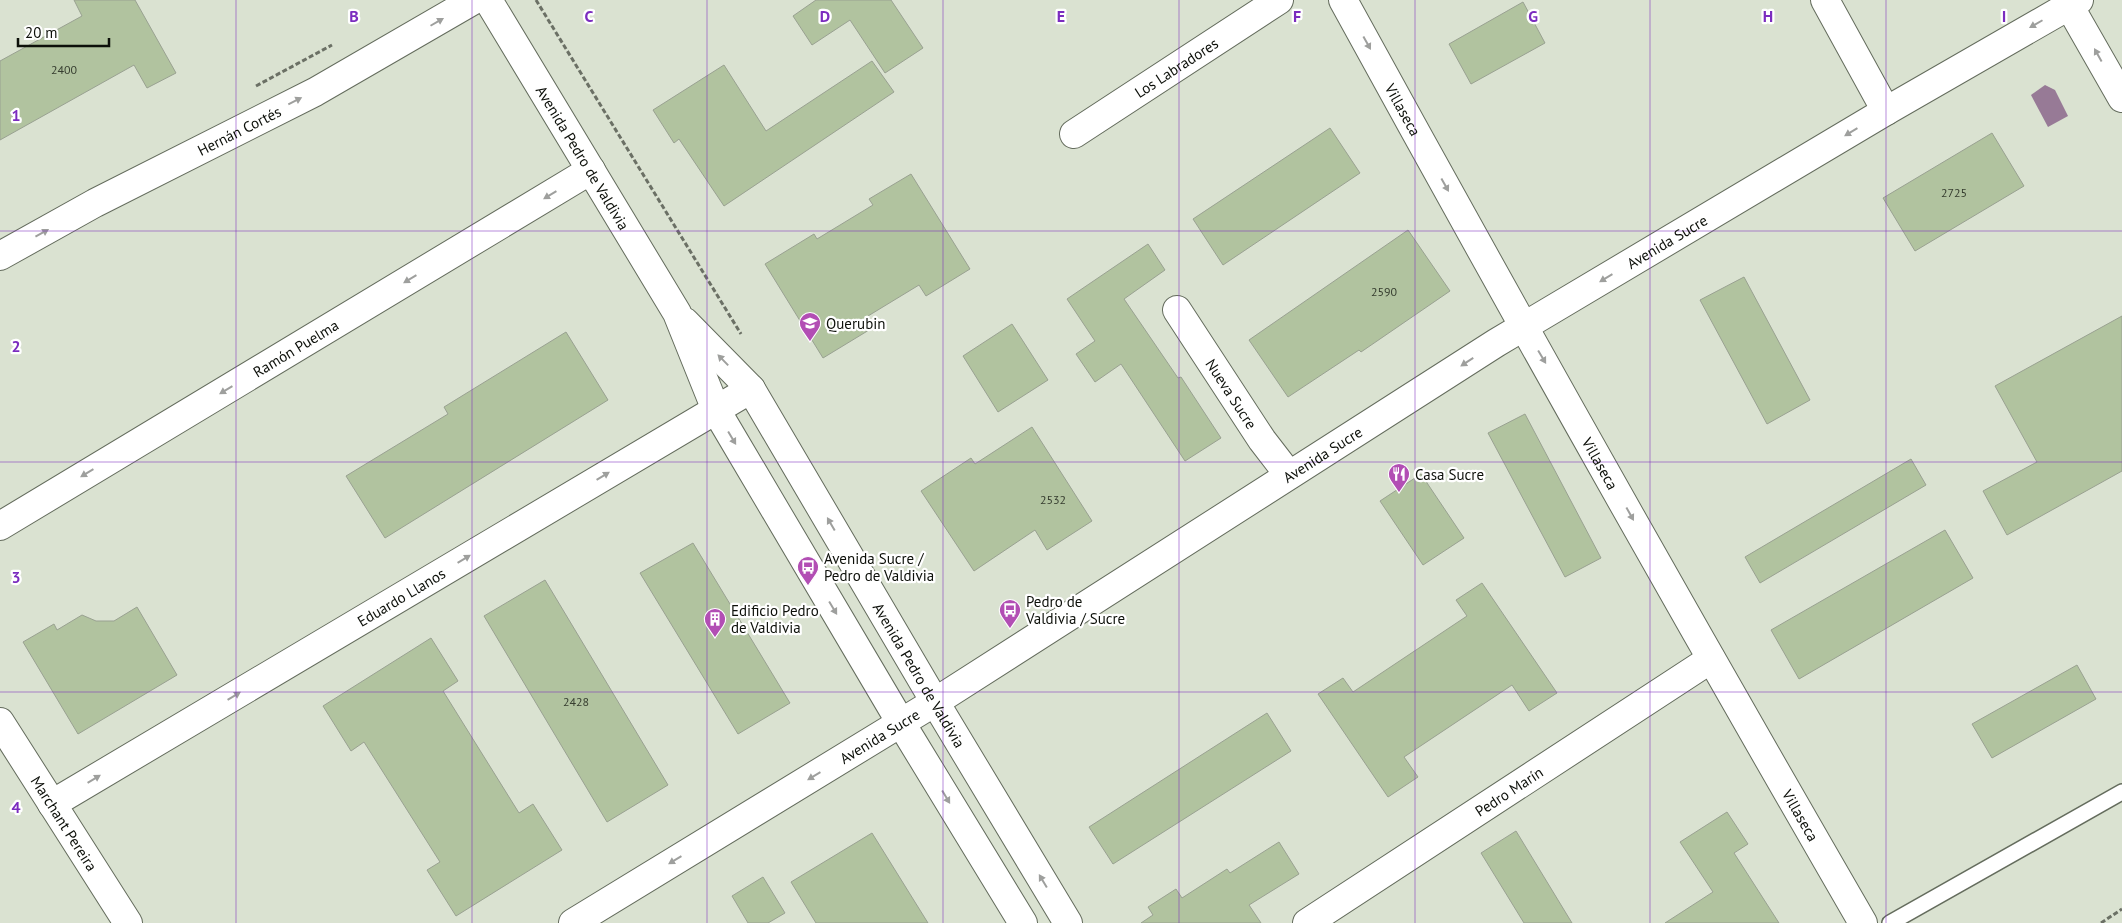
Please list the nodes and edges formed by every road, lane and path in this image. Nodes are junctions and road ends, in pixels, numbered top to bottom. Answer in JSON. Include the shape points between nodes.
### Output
{"nodes":[{"id":1,"x":474,"y":0,"type":"edge"},
{"id":2,"x":488,"y":0,"type":"edge"},
{"id":3,"x":1279,"y":0,"type":"edge"},
{"id":4,"x":1343,"y":0,"type":"edge"},
{"id":5,"x":1825,"y":0,"type":"edge"},
{"id":6,"x":2071,"y":2,"type":"edge"},
{"id":7,"x":2122,"y":98,"type":"edge"},
{"id":8,"x":1886,"y":111,"type":"junction"},
{"id":9,"x":1074,"y":134,"type":"dead end"},
{"id":10,"x":591,"y":170,"type":"junction"},
{"id":11,"x":0,"y":256,"type":"edge"},
{"id":12,"x":1177,"y":310,"type":"dead end"},
{"id":13,"x":677,"y":313,"type":"junction"},
{"id":14,"x":1522,"y":326,"type":"junction"},
{"id":15,"x":751,"y":389,"type":"junction"},
{"id":16,"x":716,"y":410,"type":"junction"},
{"id":17,"x":1289,"y":475,"type":"junction"},
{"id":18,"x":0,"y":526,"type":"edge"},
{"id":19,"x":1711,"y":659,"type":"junction"},
{"id":20,"x":935,"y":702,"type":"junction"},
{"id":21,"x":0,"y":722,"type":"edge"},
{"id":22,"x":901,"y":723,"type":"junction"},
{"id":23,"x":2122,"y":792,"type":"edge"},
{"id":24,"x":52,"y":804,"type":"junction"},
{"id":25,"x":2122,"y":909,"type":"edge"},
{"id":26,"x":128,"y":923,"type":"edge"},
{"id":27,"x":573,"y":923,"type":"edge"},
{"id":28,"x":1023,"y":923,"type":"edge"},
{"id":29,"x":1068,"y":923,"type":"edge"},
{"id":30,"x":1307,"y":923,"type":"edge"},
{"id":31,"x":1863,"y":923,"type":"edge"},
{"id":32,"x":1890,"y":923,"type":"edge"},
{"id":33,"x":2101,"y":923,"type":"edge"}],
"edges":[{"from":11,"to":1,"type":"street","name":"Hernán Cortés","one_way":true,"via":[[95,203],[315,92]]},
{"from":2,"to":10,"type":"street","name":"Avenida Pedro de Valdivia"},
{"from":3,"to":9,"type":"street","name":"Los Labradores"},
{"from":4,"to":14,"type":"street","name":"Villaseca","one_way":true},
{"from":5,"to":8,"type":"street"},
{"from":7,"to":6,"type":"street","one_way":true},
{"from":6,"to":8,"type":"street","name":"Avenida Sucre","one_way":true},
{"from":8,"to":14,"type":"street","name":"Avenida Sucre","one_way":true},
{"from":10,"to":13,"type":"street","name":"Avenida Pedro de Valdivia"},
{"from":10,"to":18,"type":"street","name":"Ramón Puelma","one_way":true},
{"from":12,"to":17,"type":"street","name":"Nueva Sucre","via":[[1262,440]]},
{"from":15,"to":13,"type":"street","name":"Avenida Pedro de Valdivia","one_way":true},
{"from":13,"to":16,"type":"street","name":"Avenida Pedro de Valdivia"},
{"from":14,"to":17,"type":"street","name":"Avenida Sucre","one_way":true},
{"from":14,"to":19,"type":"street","name":"Villaseca","one_way":true,"via":[[1542,356]]},
{"from":15,"to":16,"type":"street","name":"Eduardo Llanos"},
{"from":20,"to":15,"type":"street","name":"Avenida Pedro de Valdivia","one_way":true},
{"from":16,"to":22,"type":"street","name":"Avenida Pedro de Valdivia","one_way":true},
{"from":24,"to":16,"type":"street","name":"Eduardo Llanos","one_way":true},
{"from":17,"to":20,"type":"street","name":"Avenida Sucre"},
{"from":19,"to":30,"type":"street","name":"Pedro Marín"},
{"from":19,"to":31,"type":"street","name":"Villaseca"},
{"from":20,"to":22,"type":"street","name":"Avenida Sucre"},
{"from":29,"to":20,"type":"street","name":"Avenida Pedro de Valdivia","one_way":true},
{"from":21,"to":24,"type":"street","name":"Marchant Pereira"},
{"from":22,"to":27,"type":"street","name":"Avenida Sucre","one_way":true},
{"from":22,"to":28,"type":"street","name":"Avenida Pedro de Valdivia","one_way":true},
{"from":23,"to":32,"type":"lane"},
{"from":24,"to":26,"type":"street","name":"Marchant Pereira"},
{"from":25,"to":33,"type":"path"}]}
